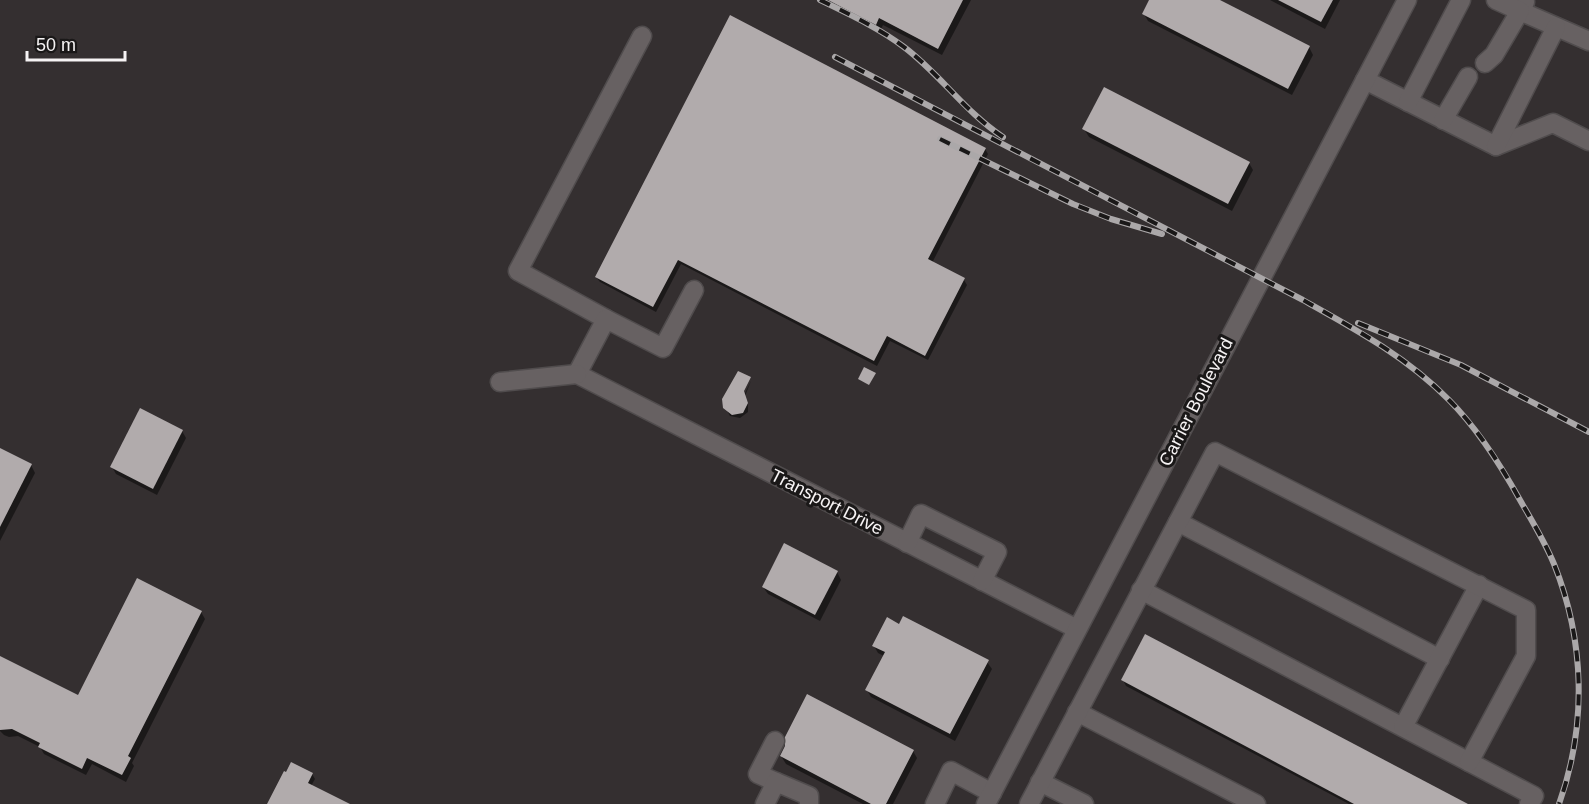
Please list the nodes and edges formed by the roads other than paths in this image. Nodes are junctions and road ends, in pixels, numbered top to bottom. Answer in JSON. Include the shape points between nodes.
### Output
{"nodes":[{"id":1,"x":1407,"y":0,"type":"edge"},
{"id":2,"x":1461,"y":0,"type":"edge"},
{"id":3,"x":1496,"y":0,"type":"edge"},
{"id":4,"x":1523,"y":6,"type":"edge"},
{"id":5,"x":1556,"y":27,"type":"junction"},
{"id":6,"x":642,"y":36,"type":"dead end"},
{"id":7,"x":1589,"y":41,"type":"edge"},
{"id":8,"x":1485,"y":63,"type":"dead end"},
{"id":9,"x":1468,"y":77,"type":"dead end"},
{"id":10,"x":1365,"y":80,"type":"junction"},
{"id":11,"x":1408,"y":102,"type":"junction"},
{"id":12,"x":1443,"y":120,"type":"junction"},
{"id":13,"x":1589,"y":141,"type":"edge"},
{"id":14,"x":1496,"y":146,"type":"junction"},
{"id":15,"x":694,"y":290,"type":"dead end"},
{"id":16,"x":606,"y":319,"type":"junction"},
{"id":17,"x":577,"y":374,"type":"junction"},
{"id":18,"x":500,"y":382,"type":"dead end"},
{"id":19,"x":1178,"y":522,"type":"junction"},
{"id":20,"x":907,"y":543,"type":"junction"},
{"id":21,"x":982,"y":581,"type":"junction"},
{"id":22,"x":1479,"y":585,"type":"junction"},
{"id":23,"x":1141,"y":590,"type":"junction"},
{"id":24,"x":1077,"y":629,"type":"junction"},
{"id":25,"x":1440,"y":658,"type":"junction"},
{"id":26,"x":1077,"y":712,"type":"junction"},
{"id":27,"x":1403,"y":727,"type":"junction"},
{"id":28,"x":775,"y":741,"type":"dead end"},
{"id":29,"x":1469,"y":762,"type":"junction"},
{"id":30,"x":776,"y":782,"type":"junction"},
{"id":31,"x":1040,"y":782,"type":"junction"},
{"id":32,"x":989,"y":798,"type":"edge"},
{"id":33,"x":765,"y":804,"type":"edge"},
{"id":34,"x":809,"y":804,"type":"edge"},
{"id":35,"x":935,"y":804,"type":"edge"},
{"id":36,"x":1029,"y":804,"type":"edge"},
{"id":37,"x":1084,"y":804,"type":"edge"},
{"id":38,"x":1256,"y":804,"type":"edge"},
{"id":39,"x":1529,"y":804,"type":"edge"}],
"edges":[{"from":1,"to":10,"type":"street","name":"Carrier Boulevard"},
{"from":2,"to":11,"type":"street"},
{"from":3,"to":4,"type":"street"},
{"from":4,"to":5,"type":"street"},
{"from":4,"to":8,"type":"street","via":[[1494,55]]},
{"from":5,"to":7,"type":"street"},
{"from":5,"to":14,"type":"street"},
{"from":6,"to":16,"type":"street","via":[[518,271]]},
{"from":9,"to":12,"type":"street"},
{"from":10,"to":11,"type":"street"},
{"from":10,"to":24,"type":"street","name":"Carrier Boulevard"},
{"from":11,"to":12,"type":"street"},
{"from":12,"to":14,"type":"street"},
{"from":13,"to":14,"type":"street","via":[[1553,123]]},
{"from":15,"to":16,"type":"street","via":[[663,348]]},
{"from":16,"to":17,"type":"street"},
{"from":17,"to":18,"type":"street"},
{"from":17,"to":20,"type":"street","name":"Transport Drive"},
{"from":19,"to":22,"type":"street","via":[[1215,452]]},
{"from":19,"to":23,"type":"street"},
{"from":19,"to":25,"type":"street"},
{"from":20,"to":21,"type":"street","name":"Transport Drive"},
{"from":20,"to":21,"type":"street","via":[[921,514],[997,552]]},
{"from":21,"to":24,"type":"street","name":"Transport Drive"},
{"from":22,"to":25,"type":"street"},
{"from":22,"to":29,"type":"street","via":[[1526,610],[1526,656]]},
{"from":23,"to":26,"type":"street"},
{"from":23,"to":27,"type":"street"},
{"from":24,"to":32,"type":"street","name":"Carrier Boulevard"},
{"from":25,"to":27,"type":"street"},
{"from":26,"to":31,"type":"street"},
{"from":26,"to":38,"type":"street"},
{"from":27,"to":29,"type":"street"},
{"from":28,"to":30,"type":"street","via":[[758,774]]},
{"from":29,"to":39,"type":"street","via":[[1534,796]]},
{"from":30,"to":33,"type":"street"},
{"from":30,"to":34,"type":"street","via":[[809,796]]},
{"from":31,"to":36,"type":"street"},
{"from":31,"to":37,"type":"street"},
{"from":32,"to":35,"type":"street","via":[[951,771]]}]}
